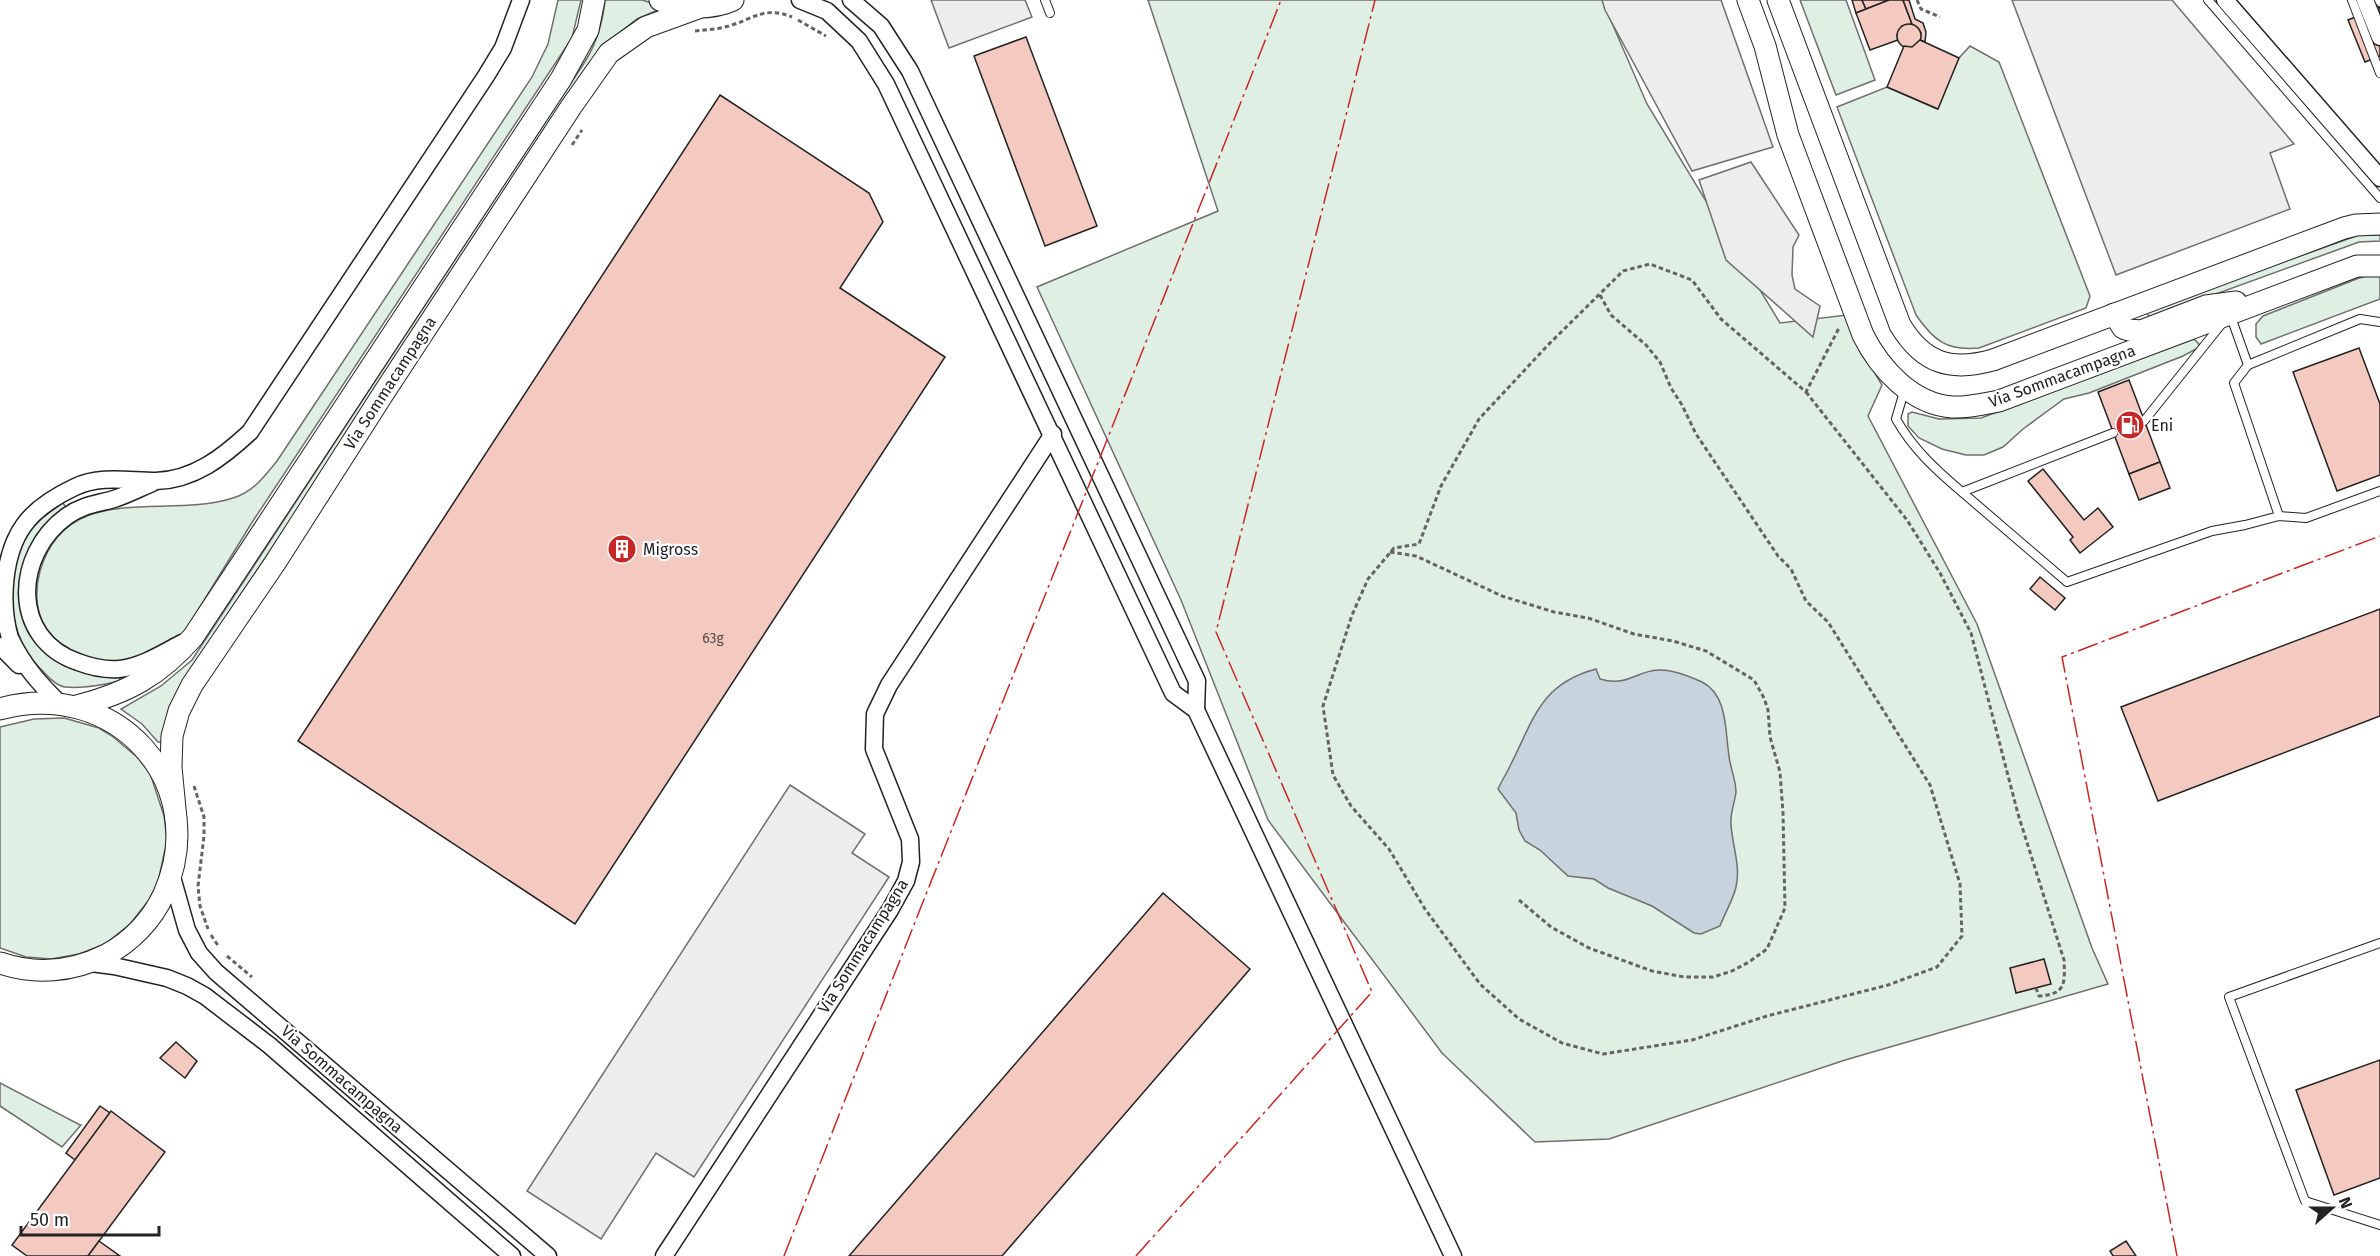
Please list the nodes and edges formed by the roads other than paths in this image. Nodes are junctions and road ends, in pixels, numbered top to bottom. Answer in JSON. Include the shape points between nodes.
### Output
{"nodes":[{"id":1,"x":521,"y":0,"type":"edge"},
{"id":2,"x":594,"y":0,"type":"edge"},
{"id":3,"x":660,"y":0,"type":"edge"},
{"id":4,"x":733,"y":0,"type":"edge"},
{"id":5,"x":800,"y":0,"type":"edge"},
{"id":6,"x":851,"y":0,"type":"edge"},
{"id":7,"x":1045,"y":0,"type":"edge"},
{"id":8,"x":1748,"y":0,"type":"edge"},
{"id":9,"x":1778,"y":0,"type":"edge"},
{"id":10,"x":2208,"y":0,"type":"edge"},
{"id":11,"x":2225,"y":0,"type":"edge"},
{"id":12,"x":2352,"y":0,"type":"edge"},
{"id":13,"x":2365,"y":0,"type":"edge"},
{"id":14,"x":701,"y":7,"type":"junction"},
{"id":15,"x":863,"y":7,"type":"edge"},
{"id":16,"x":1050,"y":13,"type":"dead end"},
{"id":17,"x":2380,"y":37,"type":"edge"},
{"id":18,"x":2380,"y":73,"type":"edge"},
{"id":19,"x":2380,"y":178,"type":"edge"},
{"id":20,"x":2380,"y":198,"type":"edge"},
{"id":21,"x":2380,"y":224,"type":"edge"},
{"id":22,"x":2380,"y":266,"type":"edge"},
{"id":23,"x":2282,"y":294,"type":"junction"},
{"id":24,"x":2114,"y":314,"type":"junction"},
{"id":25,"x":2230,"y":314,"type":"junction"},
{"id":26,"x":2380,"y":322,"type":"edge"},
{"id":27,"x":2247,"y":365,"type":"junction"},
{"id":28,"x":1906,"y":388,"type":"junction"},
{"id":29,"x":2144,"y":421,"type":"dead end"},
{"id":30,"x":2113,"y":433,"type":"dead end"},
{"id":31,"x":1053,"y":434,"type":"junction"},
{"id":32,"x":158,"y":481,"type":"junction"},
{"id":33,"x":2380,"y":491,"type":"edge"},
{"id":34,"x":1962,"y":492,"type":"junction"},
{"id":35,"x":2279,"y":516,"type":"junction"},
{"id":36,"x":194,"y":637,"type":"junction"},
{"id":37,"x":0,"y":646,"type":"edge"},
{"id":38,"x":33,"y":677,"type":"junction"},
{"id":39,"x":68,"y":704,"type":"junction"},
{"id":40,"x":0,"y":709,"type":"edge"},
{"id":41,"x":1196,"y":710,"type":"junction"},
{"id":42,"x":176,"y":819,"type":"junction"},
{"id":43,"x":172,"y":877,"type":"junction"},
{"id":44,"x":2380,"y":943,"type":"edge"},
{"id":45,"x":0,"y":963,"type":"edge"},
{"id":46,"x":91,"y":963,"type":"junction"},
{"id":47,"x":2380,"y":1225,"type":"edge"},
{"id":48,"x":512,"y":1256,"type":"edge"},
{"id":49,"x":549,"y":1256,"type":"edge"},
{"id":50,"x":664,"y":1256,"type":"edge"},
{"id":51,"x":1453,"y":1256,"type":"edge"}],
"edges":[{"from":1,"to":32,"type":"street","name":"Via Sommacampagna","via":[[503,48],[250,432],[225,455],[193,474]]},
{"from":2,"to":36,"type":"street","name":"Via Sommacampagna","via":[[588,30],[561,79]]},
{"from":3,"to":14,"type":"street","name":"Via Sommacampagna"},
{"from":4,"to":14,"type":"street","name":"Via Sommacampagna"},
{"from":5,"to":31,"type":"street","via":[[827,11],[860,41],[886,84]]},
{"from":6,"to":15,"type":"street"},
{"from":7,"to":16,"type":"lane"},
{"from":8,"to":28,"type":"street","name":"Via Sommacampagna","via":[[1765,46],[1788,135],[1857,319],[1871,350]]},
{"from":9,"to":24,"type":"street","via":[[1900,325],[1925,355],[1942,363],[1978,364]]},
{"from":10,"to":20,"type":"lane"},
{"from":11,"to":19,"type":"street"},
{"from":12,"to":18,"type":"lane"},
{"from":13,"to":17,"type":"street"},
{"from":14,"to":42,"type":"street","name":"Via Sommacampagna","via":[[646,27],[609,53],[192,685],[172,736]]},
{"from":15,"to":41,"type":"street","via":[[881,26],[910,71],[1197,681]]},
{"from":21,"to":24,"type":"street","via":[[2344,228]]},
{"from":22,"to":23,"type":"street","name":"Via Sommacampagna","via":[[2357,266]]},
{"from":23,"to":24,"type":"street","via":[[2206,306],[2141,331],[2123,328]]},
{"from":23,"to":25,"type":"street","name":"Via Sommacampagna"},
{"from":25,"to":27,"type":"lane"},
{"from":25,"to":28,"type":"street","name":"Via Sommacampagna","via":[[1999,401],[1951,407],[1928,401]]},
{"from":25,"to":29,"type":"lane"},
{"from":26,"to":27,"type":"lane","via":[[2360,319]]},
{"from":27,"to":35,"type":"lane","via":[[2234,383]]},
{"from":28,"to":34,"type":"lane","via":[[1896,419],[1926,461]]},
{"from":30,"to":34,"type":"lane"},
{"from":31,"to":41,"type":"street","via":[[1173,693]]},
{"from":31,"to":50,"type":"street","name":"Via Sommacampagna","via":[[889,685],[876,714],[874,749],[910,839],[911,862],[906,881]]},
{"from":32,"to":36,"type":"street","name":"Via Sommacampagna","via":[[114,499],[86,505],[49,532],[37,549],[29,573],[27,598],[31,621],[46,644],[67,658],[92,667],[119,669],[153,658]]},
{"from":32,"to":38,"type":"street","name":"Via Sommacampagna","via":[[111,479],[77,486],[48,502],[24,524],[10,551],[2,609],[9,636]]},
{"from":33,"to":35,"type":"lane","via":[[2306,518]]},
{"from":34,"to":35,"type":"lane","via":[[2067,582],[2212,531]]},
{"from":36,"to":39,"type":"street","name":"Via Sommacampagna","via":[[174,659],[146,680],[116,695]]},
{"from":37,"to":38,"type":"street","name":"Via Sommacampagna"},
{"from":38,"to":39,"type":"street","name":"Via Sommacampagna"},
{"from":39,"to":40,"type":"street","name":"Via Sommacampagna","via":[[28,703]]},
{"from":39,"to":42,"type":"street","name":"Via Sommacampagna","via":[[106,718],[132,736],[154,760],[168,788]]},
{"from":41,"to":51,"type":"street"},
{"from":42,"to":43,"type":"street","name":"Via Sommacampagna"},
{"from":43,"to":46,"type":"street","name":"Via Sommacampagna","via":[[159,905],[141,929],[118,949]]},
{"from":43,"to":49,"type":"street","name":"Via Sommacampagna","via":[[187,930],[199,953],[216,972]]},
{"from":44,"to":47,"type":"lane","via":[[2229,997],[2305,1202]]},
{"from":45,"to":46,"type":"street","name":"Via Sommacampagna","via":[[19,969],[56,971]]},
{"from":46,"to":48,"type":"street","name":"Via Sommacampagna","via":[[167,978],[205,996],[269,1045]]}]}
